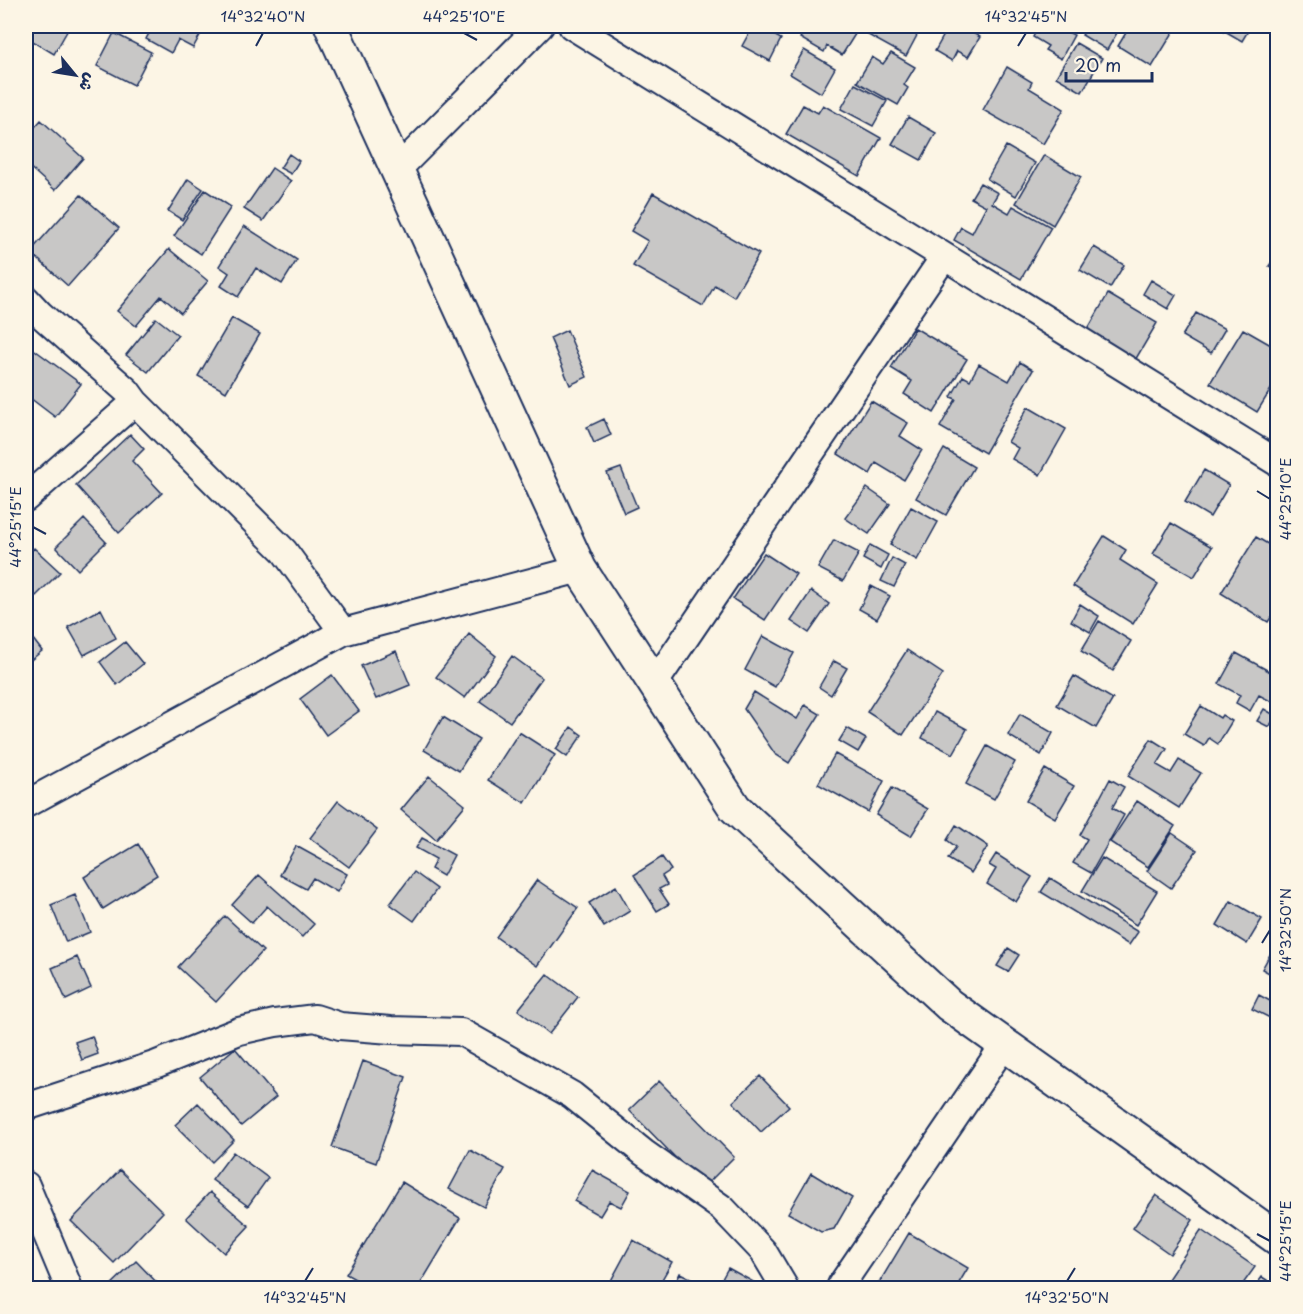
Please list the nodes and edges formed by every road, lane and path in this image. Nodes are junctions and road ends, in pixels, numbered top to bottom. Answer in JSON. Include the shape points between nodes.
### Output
{"nodes":[{"id":1,"x":331,"y":26,"type":"edge"},
{"id":2,"x":540,"y":26,"type":"edge"},
{"id":3,"x":572,"y":26,"type":"edge"},
{"id":4,"x":397,"y":170,"type":"junction"},
{"id":5,"x":944,"y":257,"type":"junction"},
{"id":6,"x":26,"y":299,"type":"edge"},
{"id":7,"x":135,"y":402,"type":"junction"},
{"id":8,"x":1278,"y":463,"type":"edge"},
{"id":9,"x":26,"y":498,"type":"edge"},
{"id":10,"x":580,"y":569,"type":"junction"},
{"id":11,"x":343,"y":632,"type":"junction"},
{"id":12,"x":654,"y":684,"type":"junction"},
{"id":13,"x":26,"y":804,"type":"edge"},
{"id":14,"x":1004,"y":1045,"type":"junction"},
{"id":15,"x":26,"y":1107,"type":"edge"},
{"id":16,"x":26,"y":1185,"type":"edge"},
{"id":17,"x":1278,"y":1239,"type":"edge"},
{"id":18,"x":69,"y":1288,"type":"edge"},
{"id":19,"x":785,"y":1288,"type":"edge"},
{"id":20,"x":846,"y":1288,"type":"edge"}],
"edges":[{"from":1,"to":4,"type":"street"},
{"from":2,"to":4,"type":"street"},
{"from":3,"to":5,"type":"street"},
{"from":4,"to":10,"type":"street"},
{"from":5,"to":8,"type":"street"},
{"from":5,"to":12,"type":"street"},
{"from":6,"to":7,"type":"street"},
{"from":7,"to":9,"type":"street"},
{"from":7,"to":11,"type":"street","via":[[284,551]]},
{"from":10,"to":11,"type":"street"},
{"from":10,"to":12,"type":"street"},
{"from":11,"to":13,"type":"street"},
{"from":12,"to":14,"type":"street","via":[[735,808],[949,1005]]},
{"from":14,"to":17,"type":"street"},
{"from":14,"to":20,"type":"street","via":[[841,1284]]},
{"from":15,"to":19,"type":"street","via":[[158,1064],[238,1031],[275,1023],[315,1018],[340,1026],[460,1032],[572,1095],[644,1153],[722,1208],[763,1251]]},
{"from":16,"to":18,"type":"street"}]}
